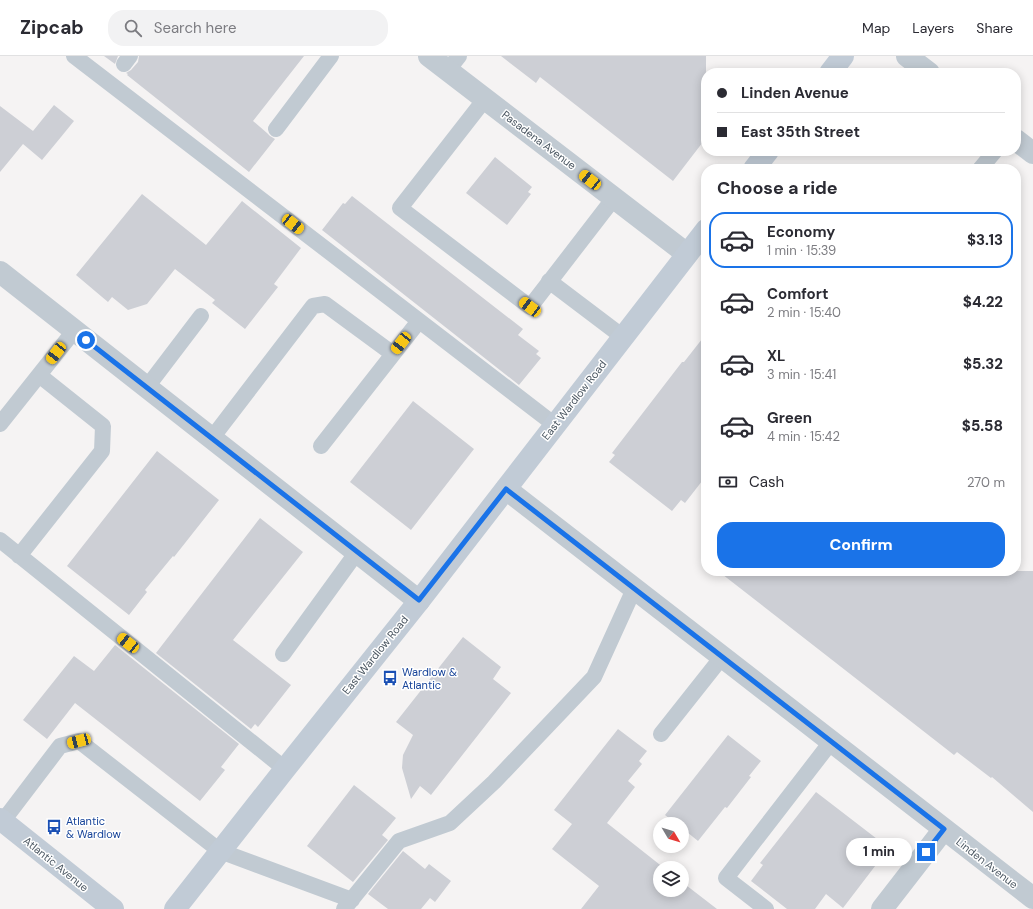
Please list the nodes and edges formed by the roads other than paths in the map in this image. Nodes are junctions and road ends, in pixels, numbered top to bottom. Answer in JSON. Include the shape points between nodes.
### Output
{"nodes":[{"id":1,"x":74,"y":56,"type":"edge"},
{"id":2,"x":331,"y":56,"type":"edge"},
{"id":3,"x":429,"y":56,"type":"edge"},
{"id":4,"x":843,"y":56,"type":"edge"},
{"id":5,"x":907,"y":56,"type":"edge"},
{"id":6,"x":453,"y":63,"type":"edge"},
{"id":7,"x":834,"y":68,"type":"edge"},
{"id":8,"x":923,"y":68,"type":"edge"},
{"id":9,"x":485,"y":99,"type":"junction"},
{"id":10,"x":276,"y":129,"type":"dead end"},
{"id":11,"x":1021,"y":144,"type":"edge"},
{"id":12,"x":1033,"y":153,"type":"edge"},
{"id":13,"x":764,"y":156,"type":"edge"},
{"id":14,"x":991,"y":156,"type":"edge"},
{"id":15,"x":758,"y":164,"type":"edge"},
{"id":16,"x":984,"y":164,"type":"edge"},
{"id":17,"x":614,"y":198,"type":"junction"},
{"id":18,"x":701,"y":236,"type":"edge"},
{"id":19,"x":687,"y":254,"type":"junction"},
{"id":20,"x":0,"y":272,"type":"edge"},
{"id":21,"x":549,"y":281,"type":"junction"},
{"id":22,"x":201,"y":316,"type":"dead end"},
{"id":23,"x":419,"y":321,"type":"junction"},
{"id":24,"x":74,"y":331,"type":"junction"},
{"id":25,"x":623,"y":337,"type":"junction"},
{"id":26,"x":393,"y":354,"type":"junction"},
{"id":27,"x":39,"y":375,"type":"junction"},
{"id":28,"x":147,"y":387,"type":"junction"},
{"id":29,"x":0,"y":424,"type":"edge"},
{"id":30,"x":555,"y":425,"type":"junction"},
{"id":31,"x":212,"y":438,"type":"junction"},
{"id":32,"x":321,"y":446,"type":"dead end"},
{"id":33,"x":506,"y":489,"type":"junction"},
{"id":34,"x":0,"y":540,"type":"edge"},
{"id":35,"x":357,"y":552,"type":"junction"},
{"id":36,"x":19,"y":556,"type":"junction"},
{"id":37,"x":634,"y":589,"type":"junction"},
{"id":38,"x":419,"y":600,"type":"junction"},
{"id":39,"x":283,"y":654,"type":"dead end"},
{"id":40,"x":722,"y":657,"type":"junction"},
{"id":41,"x":661,"y":734,"type":"dead end"},
{"id":42,"x":831,"y":742,"type":"junction"},
{"id":43,"x":285,"y":769,"type":"junction"},
{"id":44,"x":1,"y":820,"type":"edge"},
{"id":45,"x":944,"y":829,"type":"junction"},
{"id":46,"x":220,"y":851,"type":"junction"},
{"id":47,"x":1033,"y":898,"type":"edge"},
{"id":48,"x":348,"y":904,"type":"edge"},
{"id":49,"x":113,"y":909,"type":"edge"},
{"id":50,"x":175,"y":909,"type":"edge"},
{"id":51,"x":766,"y":909,"type":"edge"},
{"id":52,"x":882,"y":909,"type":"edge"}],
"edges":[{"from":1,"to":23,"type":"lane"},
{"from":2,"to":10,"type":"lane"},
{"from":3,"to":6,"type":"street","name":"Pasadena Avenue"},
{"from":4,"to":7,"type":"main road"},
{"from":5,"to":8,"type":"street"},
{"from":6,"to":9,"type":"street","name":"Pasadena Avenue"},
{"from":9,"to":17,"type":"street","name":"Pasadena Avenue"},
{"from":9,"to":21,"type":"lane","via":[[400,208],[530,307]]},
{"from":11,"to":12,"type":"street"},
{"from":13,"to":15,"type":"main road"},
{"from":14,"to":16,"type":"lane"},
{"from":17,"to":19,"type":"street","name":"Pasadena Avenue"},
{"from":17,"to":21,"type":"lane"},
{"from":18,"to":19,"type":"main road","name":"East Wardlow Road"},
{"from":19,"to":25,"type":"main road","name":"East Wardlow Road"},
{"from":20,"to":24,"type":"street"},
{"from":21,"to":25,"type":"lane"},
{"from":22,"to":28,"type":"lane"},
{"from":23,"to":26,"type":"lane"},
{"from":23,"to":30,"type":"lane"},
{"from":24,"to":27,"type":"lane"},
{"from":24,"to":28,"type":"street"},
{"from":25,"to":30,"type":"main road","name":"East Wardlow Road"},
{"from":26,"to":31,"type":"lane","via":[[325,304],[313,306]]},
{"from":26,"to":32,"type":"lane"},
{"from":27,"to":29,"type":"lane"},
{"from":27,"to":36,"type":"lane","via":[[103,426],[102,451]]},
{"from":28,"to":31,"type":"street"},
{"from":30,"to":33,"type":"main road","name":"East Wardlow Road"},
{"from":31,"to":35,"type":"street"},
{"from":33,"to":37,"type":"street","name":"Linden Avenue"},
{"from":33,"to":38,"type":"main road","name":"East Wardlow Road"},
{"from":34,"to":36,"type":"lane"},
{"from":35,"to":38,"type":"street"},
{"from":35,"to":39,"type":"lane"},
{"from":36,"to":43,"type":"lane"},
{"from":37,"to":40,"type":"street","name":"Linden Avenue"},
{"from":37,"to":48,"type":"lane","via":[[594,677],[494,782],[450,823],[399,840]]},
{"from":38,"to":43,"type":"main road","name":"East Wardlow Road"},
{"from":40,"to":41,"type":"lane"},
{"from":40,"to":42,"type":"street","name":"Linden Avenue"},
{"from":42,"to":45,"type":"street","name":"Linden Avenue"},
{"from":42,"to":51,"type":"lane","via":[[726,878]]},
{"from":43,"to":46,"type":"main road","name":"East Wardlow Road"},
{"from":44,"to":46,"type":"lane","via":[[60,746],[79,741]]},
{"from":44,"to":49,"type":"main road","name":"Atlantic Avenue"},
{"from":45,"to":47,"type":"street","name":"Linden Avenue"},
{"from":45,"to":52,"type":"street"},
{"from":46,"to":48,"type":"lane"},
{"from":46,"to":50,"type":"main road","name":"East Wardlow Road"}]}
